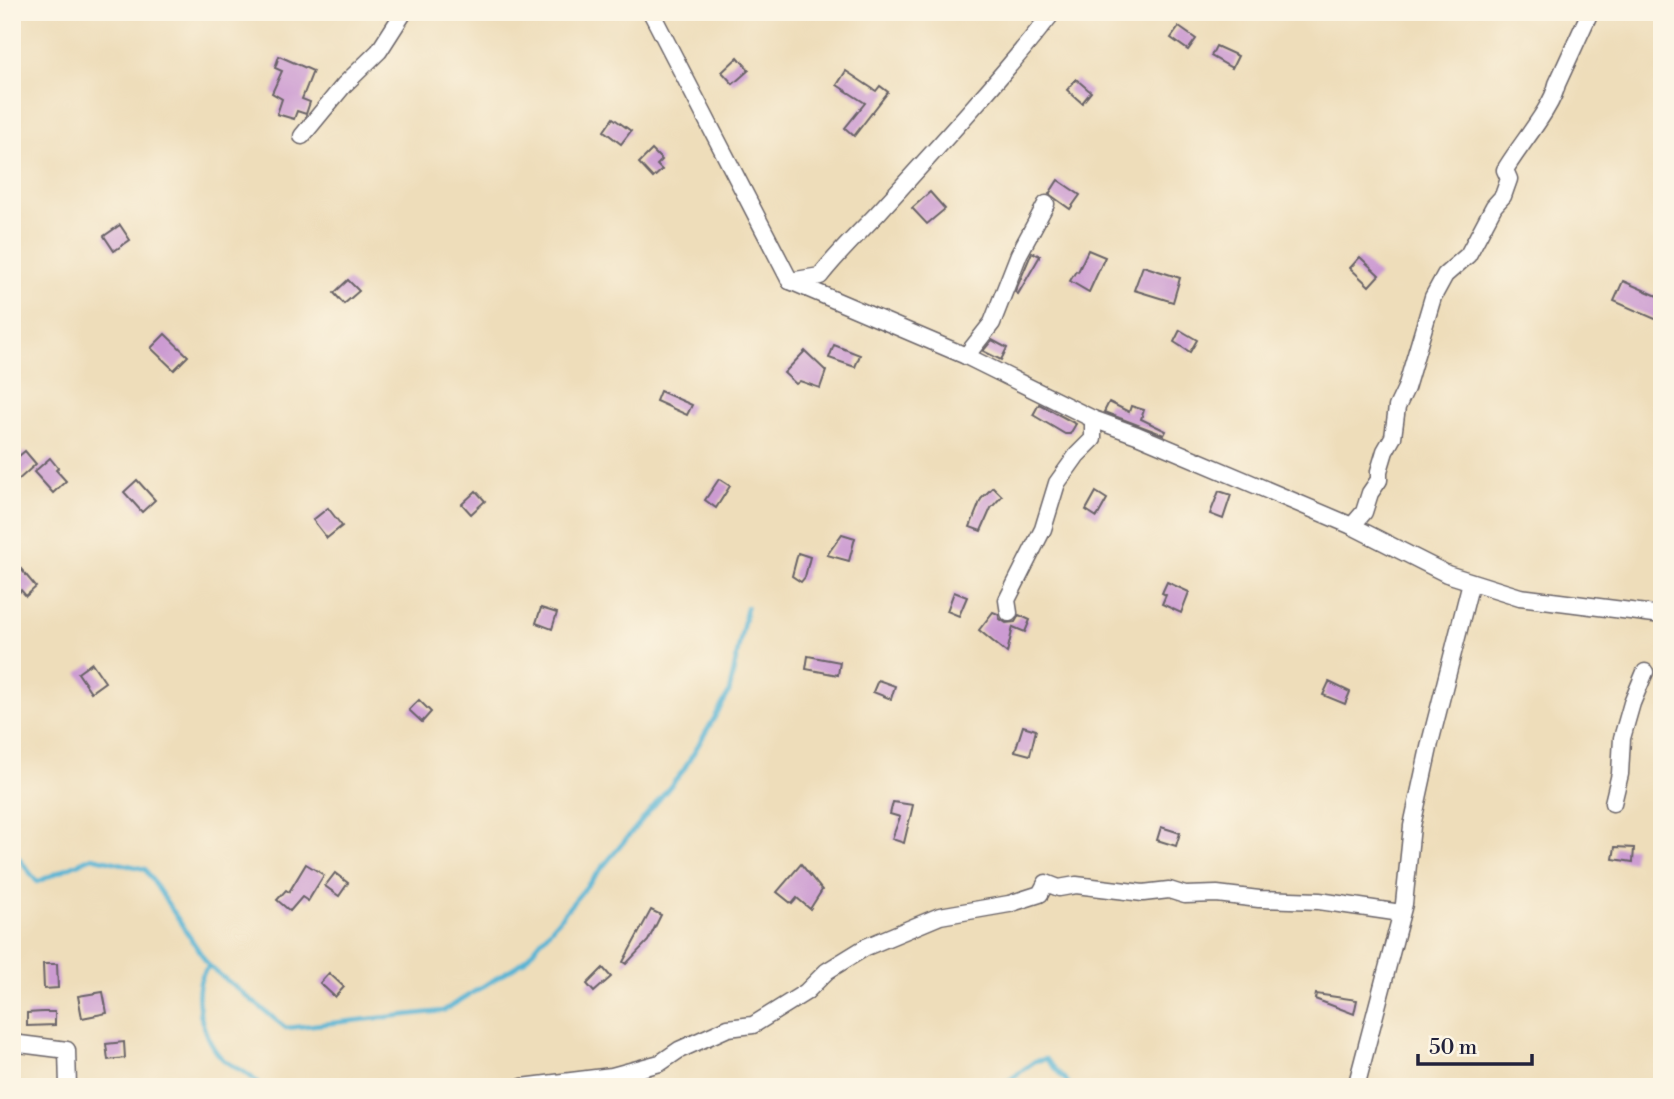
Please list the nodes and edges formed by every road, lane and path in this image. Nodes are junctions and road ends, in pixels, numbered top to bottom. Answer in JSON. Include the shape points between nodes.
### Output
{"nodes":[{"id":1,"x":404,"y":12,"type":"edge"},
{"id":2,"x":651,"y":12,"type":"edge"},
{"id":3,"x":1053,"y":12,"type":"edge"},
{"id":4,"x":1590,"y":12,"type":"edge"},
{"id":5,"x":302,"y":136,"type":"dead end"},
{"id":6,"x":1045,"y":204,"type":"dead end"},
{"id":7,"x":790,"y":281,"type":"junction"},
{"id":8,"x":966,"y":356,"type":"junction"},
{"id":9,"x":1093,"y":419,"type":"junction"},
{"id":10,"x":1352,"y":526,"type":"junction"},
{"id":11,"x":1471,"y":582,"type":"junction"},
{"id":12,"x":1009,"y":613,"type":"dead end"},
{"id":13,"x":1662,"y":615,"type":"edge"},
{"id":14,"x":1645,"y":672,"type":"dead end"},
{"id":15,"x":1613,"y":803,"type":"dead end"},
{"id":16,"x":1401,"y":913,"type":"junction"},
{"id":17,"x":12,"y":1043,"type":"edge"},
{"id":18,"x":68,"y":1087,"type":"edge"},
{"id":19,"x":522,"y":1087,"type":"edge"},
{"id":20,"x":1356,"y":1087,"type":"edge"}],
"edges":[{"from":1,"to":5,"type":"street","via":[[379,51]]},
{"from":2,"to":7,"type":"street"},
{"from":3,"to":7,"type":"street","via":[[820,276]]},
{"from":4,"to":10,"type":"street","via":[[1555,96],[1505,170],[1509,179],[1503,196],[1468,254],[1446,275],[1433,297],[1379,480]]},
{"from":6,"to":8,"type":"street","via":[[992,323]]},
{"from":7,"to":8,"type":"street"},
{"from":8,"to":9,"type":"street"},
{"from":9,"to":10,"type":"street"},
{"from":9,"to":12,"type":"street","via":[[1093,439],[1057,483],[1043,528],[1007,600]]},
{"from":10,"to":11,"type":"street"},
{"from":11,"to":13,"type":"street","via":[[1520,597]]},
{"from":11,"to":16,"type":"street","via":[[1417,802]]},
{"from":14,"to":15,"type":"street","via":[[1622,738]]},
{"from":16,"to":19,"type":"street","via":[[1319,901],[1185,895],[1168,890],[1143,894],[1076,885],[1059,888],[1046,883],[1040,894],[940,916],[866,947],[753,1025],[728,1028],[660,1063],[612,1076]]},
{"from":16,"to":20,"type":"street"},
{"from":17,"to":18,"type":"street","via":[[67,1050]]}]}
